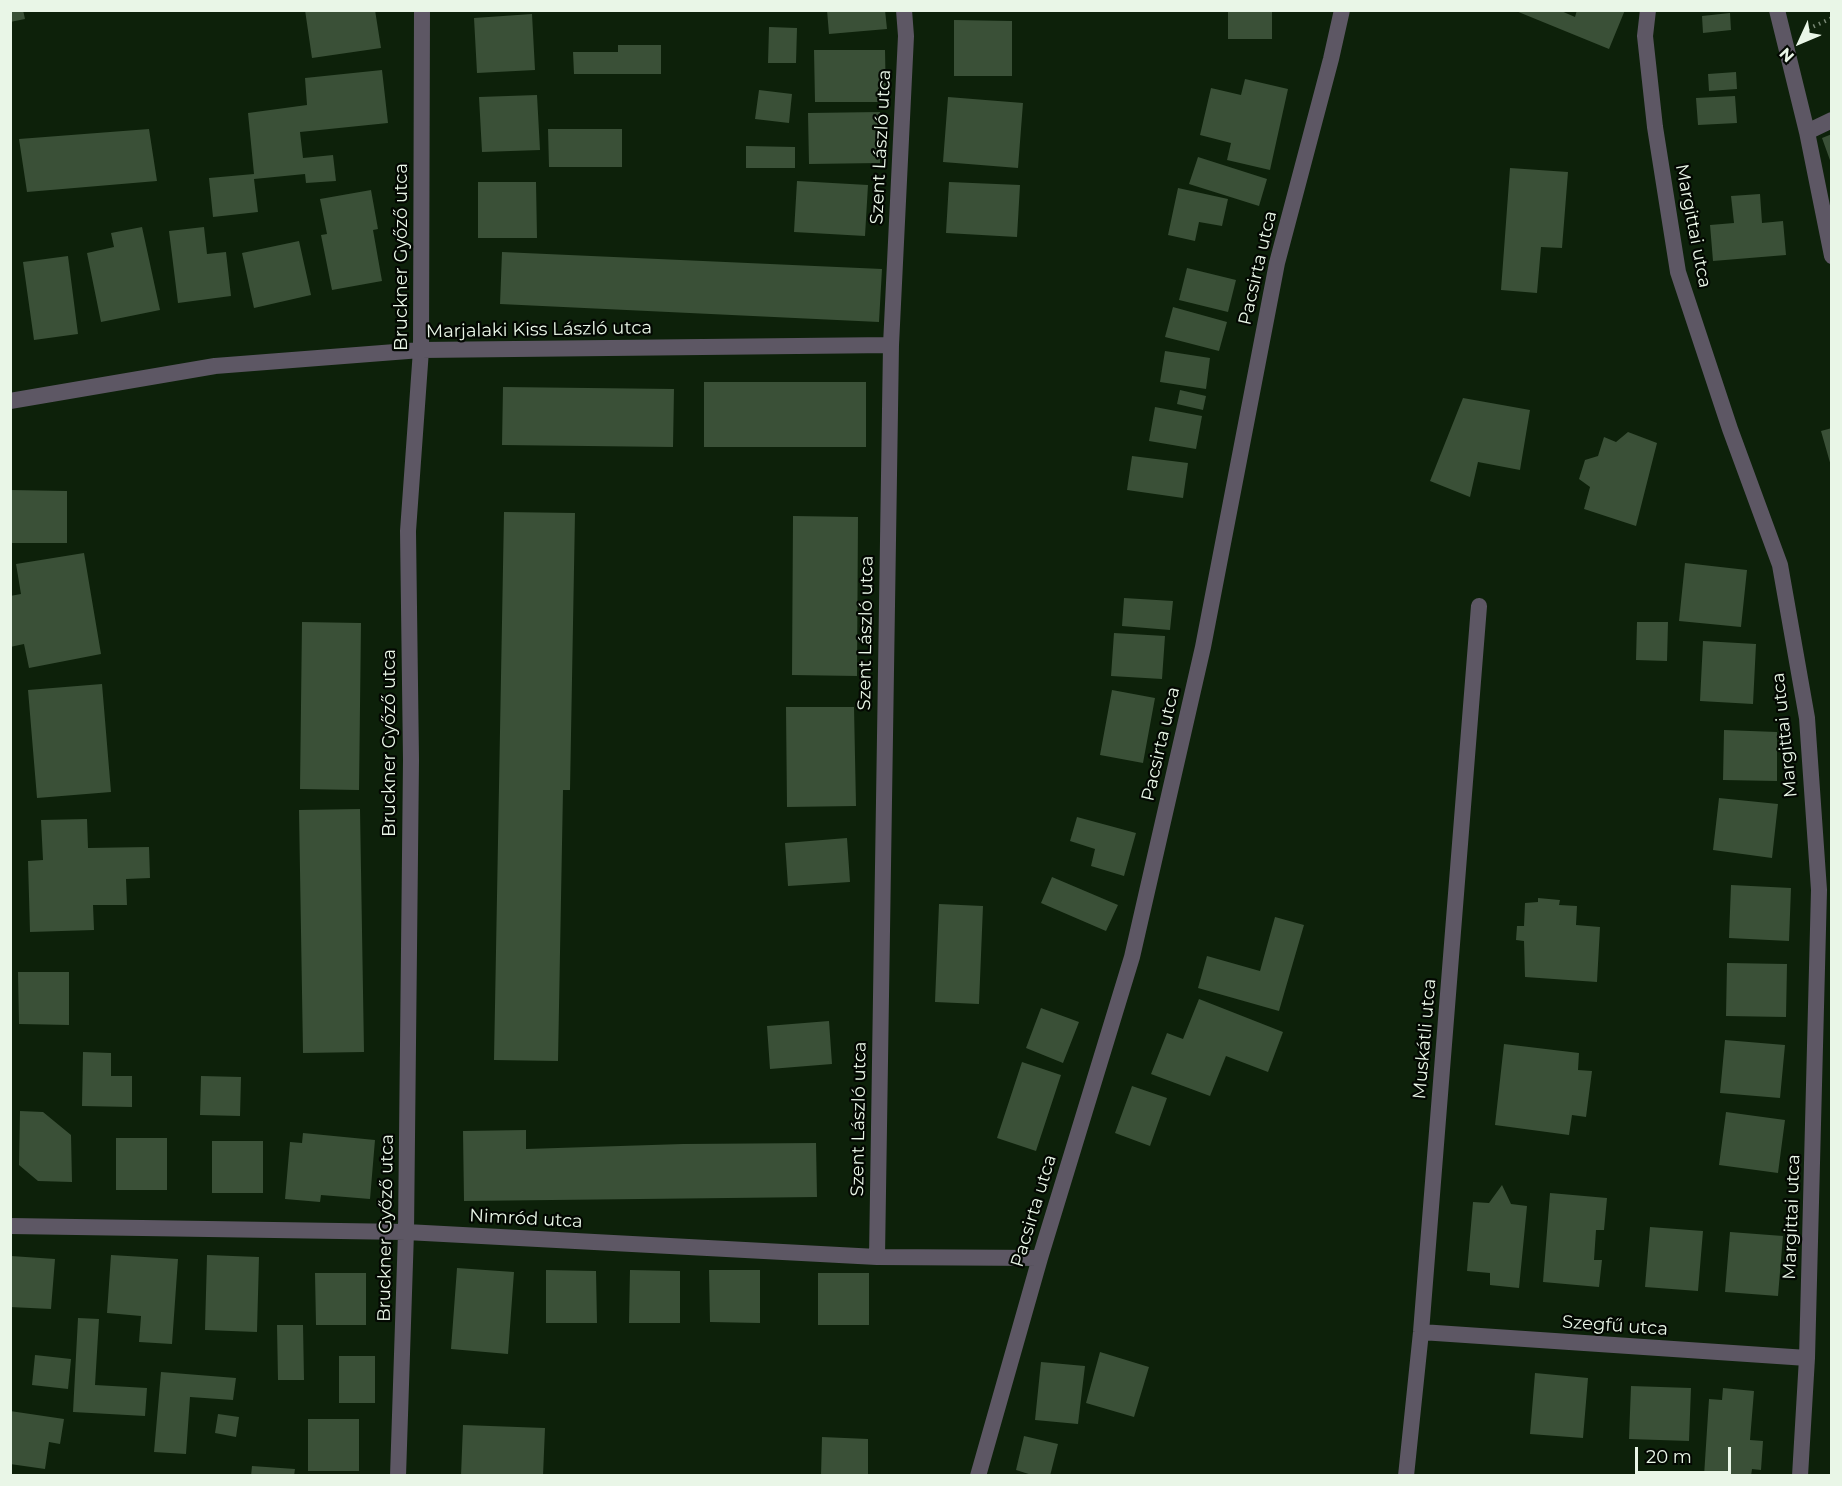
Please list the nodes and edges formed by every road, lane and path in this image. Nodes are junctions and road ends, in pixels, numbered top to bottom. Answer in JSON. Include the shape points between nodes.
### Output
{"nodes":[{"id":1,"x":422,"y":10,"type":"edge"},
{"id":2,"x":904,"y":10,"type":"edge"},
{"id":3,"x":1342,"y":10,"type":"edge"},
{"id":4,"x":1648,"y":10,"type":"edge"},
{"id":5,"x":1777,"y":10,"type":"edge"},
{"id":6,"x":1832,"y":120,"type":"edge"},
{"id":7,"x":1807,"y":132,"type":"junction"},
{"id":8,"x":1832,"y":256,"type":"edge"},
{"id":9,"x":891,"y":345,"type":"junction"},
{"id":10,"x":421,"y":350,"type":"junction"},
{"id":11,"x":10,"y":401,"type":"edge"},
{"id":12,"x":1479,"y":606,"type":"dead end"},
{"id":13,"x":10,"y":1226,"type":"edge"},
{"id":14,"x":406,"y":1232,"type":"junction"},
{"id":15,"x":877,"y":1257,"type":"junction"},
{"id":16,"x":1040,"y":1258,"type":"junction"},
{"id":17,"x":1420,"y":1332,"type":"junction"},
{"id":18,"x":1807,"y":1358,"type":"junction"},
{"id":19,"x":398,"y":1476,"type":"edge"},
{"id":20,"x":978,"y":1476,"type":"edge"},
{"id":21,"x":1406,"y":1476,"type":"edge"},
{"id":22,"x":1800,"y":1476,"type":"edge"}],
"edges":[{"from":1,"to":10,"type":"street","name":"Bruckner Győző utca"},
{"from":2,"to":9,"type":"street","name":"Szent László utca","via":[[906,36]]},
{"from":3,"to":16,"type":"street","name":"Pacsirta utca","via":[[1277,263],[1203,647],[1132,957]]},
{"from":4,"to":18,"type":"street","name":"Margittai utca","via":[[1645,36],[1655,127],[1678,272],[1780,565],[1806,718],[1819,890]]},
{"from":5,"to":7,"type":"street"},
{"from":6,"to":7,"type":"street"},
{"from":7,"to":8,"type":"street"},
{"from":9,"to":10,"type":"street","name":"Marjalaki Kiss László utca"},
{"from":9,"to":15,"type":"street","name":"Szent László utca"},
{"from":10,"to":11,"type":"street","name":"Marjalaki Kiss László utca","via":[[215,366]]},
{"from":10,"to":14,"type":"street","name":"Bruckner Győző utca","via":[[408,531],[411,760]]},
{"from":12,"to":17,"type":"street","name":"Muskátli utca"},
{"from":13,"to":14,"type":"street","name":"Nimród utca"},
{"from":14,"to":15,"type":"street","name":"Nimród utca"},
{"from":14,"to":19,"type":"street","name":"Bruckner Győző utca"},
{"from":15,"to":16,"type":"street","name":"Nimród utca"},
{"from":16,"to":20,"type":"street","name":"Pacsirta utca"},
{"from":17,"to":18,"type":"street","name":"Szegfű utca"},
{"from":17,"to":21,"type":"street","name":"Muskátli utca"},
{"from":18,"to":22,"type":"street","name":"Margittai utca"}]}
